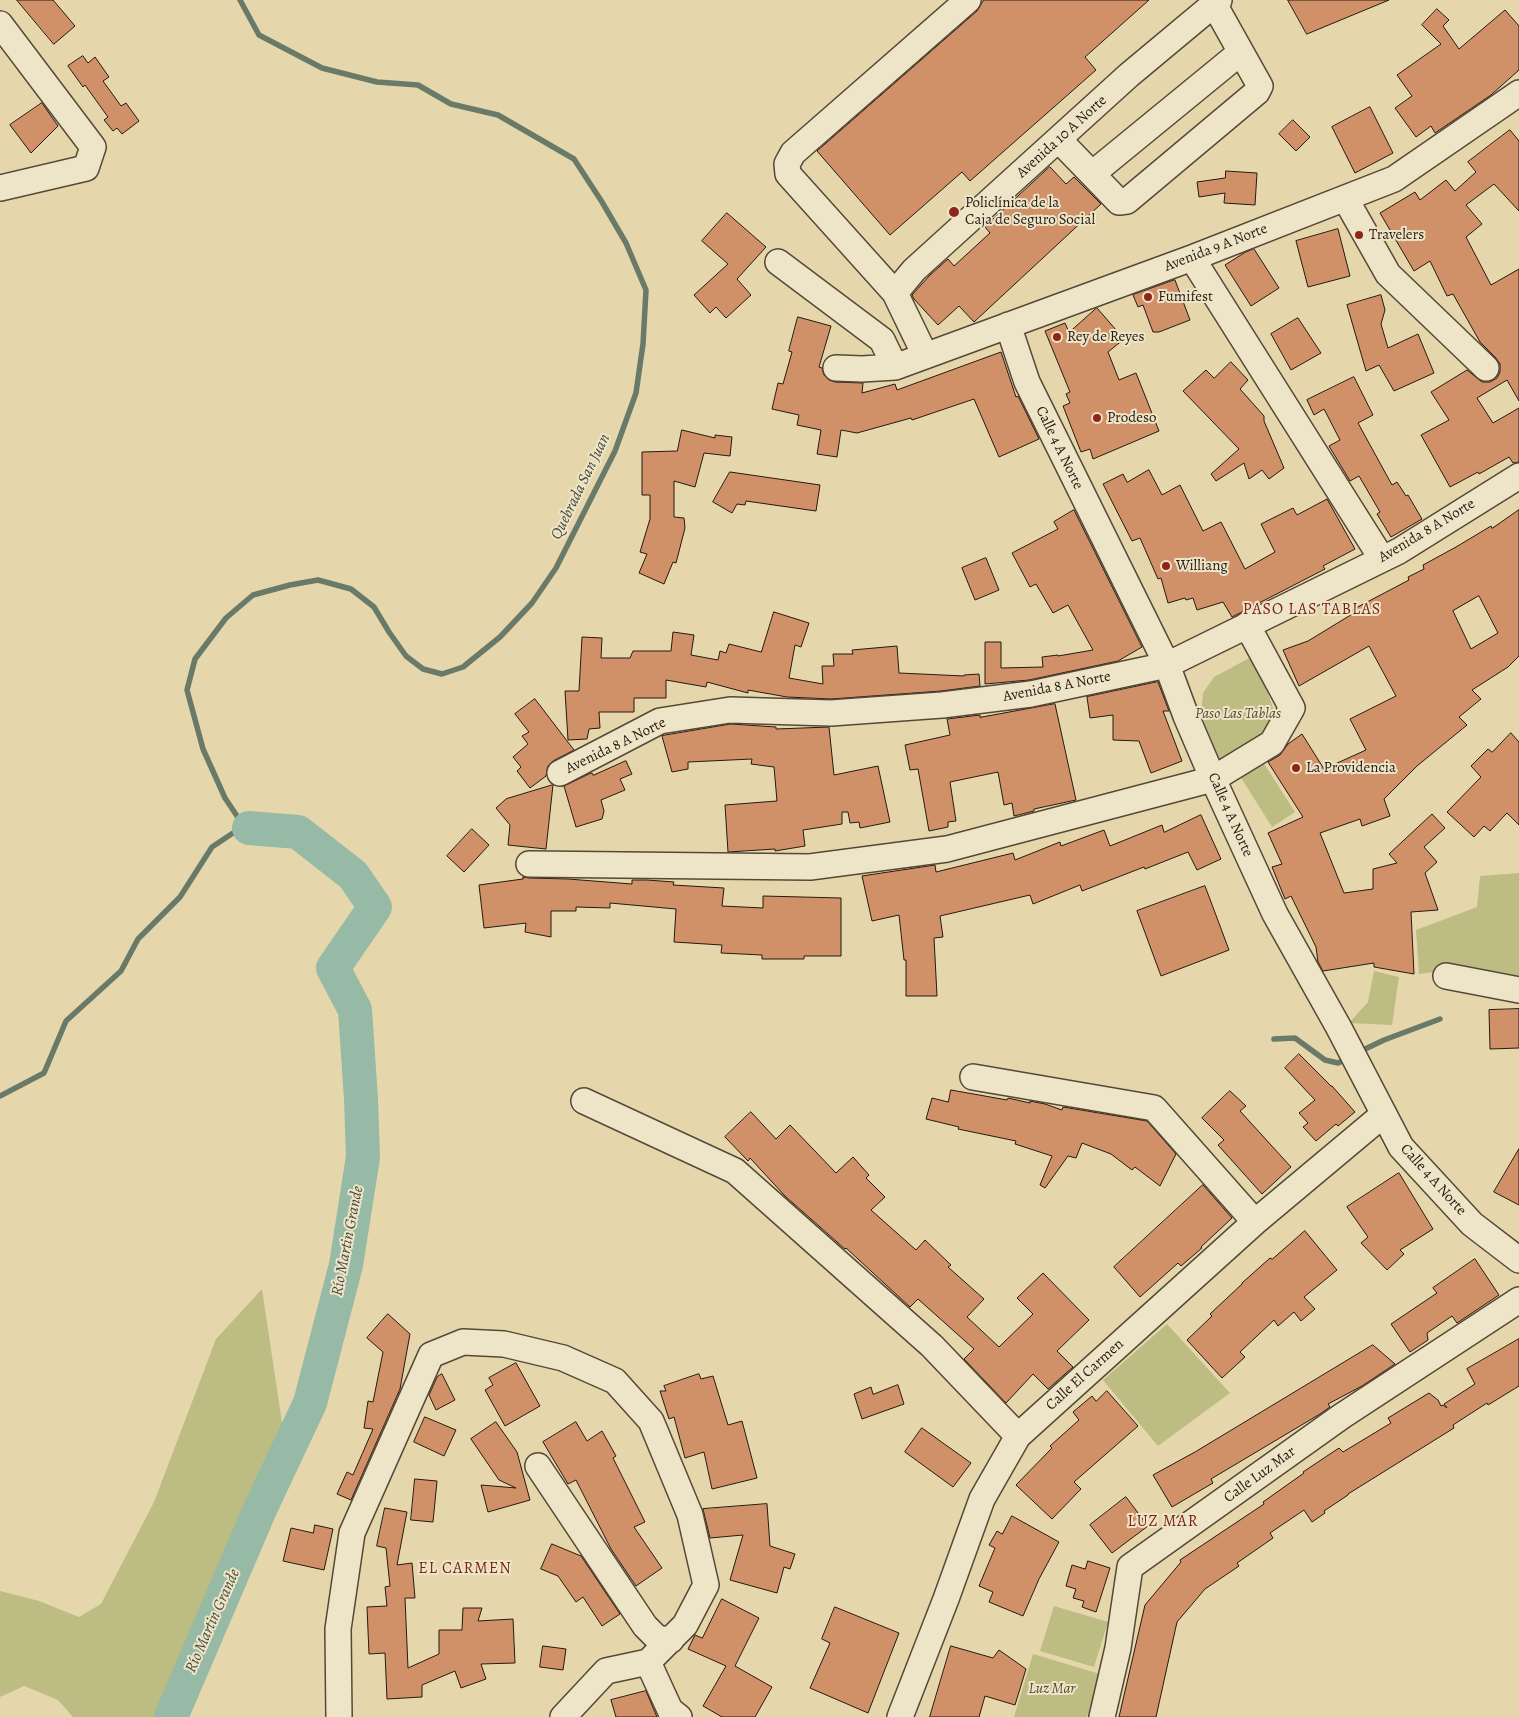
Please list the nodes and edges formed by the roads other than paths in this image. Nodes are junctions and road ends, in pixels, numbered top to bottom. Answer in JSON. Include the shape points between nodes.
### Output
{"nodes":[{"id":1,"x":968,"y":0,"type":"edge"},
{"id":2,"x":1217,"y":2,"type":"edge"},
{"id":3,"x":0,"y":24,"type":"edge"},
{"id":4,"x":1240,"y":52,"type":"junction"},
{"id":5,"x":1518,"y":96,"type":"edge"},
{"id":6,"x":1059,"y":140,"type":"junction"},
{"id":7,"x":1092,"y":174,"type":"junction"},
{"id":8,"x":0,"y":188,"type":"edge"},
{"id":9,"x":1344,"y":198,"type":"junction"},
{"id":10,"x":1192,"y":258,"type":"junction"},
{"id":11,"x":778,"y":262,"type":"dead end"},
{"id":12,"x":894,"y":293,"type":"junction"},
{"id":13,"x":1008,"y":325,"type":"junction"},
{"id":14,"x":925,"y":356,"type":"junction"},
{"id":15,"x":895,"y":367,"type":"junction"},
{"id":16,"x":836,"y":368,"type":"dead end"},
{"id":17,"x":1486,"y":368,"type":"dead end"},
{"id":18,"x":1519,"y":476,"type":"edge"},
{"id":19,"x":1382,"y":559,"type":"junction"},
{"id":20,"x":1248,"y":625,"type":"junction"},
{"id":21,"x":1167,"y":665,"type":"junction"},
{"id":22,"x":560,"y":773,"type":"dead end"},
{"id":23,"x":1213,"y":779,"type":"junction"},
{"id":24,"x":529,"y":864,"type":"dead end"},
{"id":25,"x":1446,"y":976,"type":"dead end"},
{"id":26,"x":1519,"y":990,"type":"edge"},
{"id":27,"x":973,"y":1077,"type":"dead end"},
{"id":28,"x":584,"y":1101,"type":"dead end"},
{"id":29,"x":1384,"y":1114,"type":"junction"},
{"id":30,"x":1256,"y":1222,"type":"junction"},
{"id":31,"x":1519,"y":1260,"type":"edge"},
{"id":32,"x":1519,"y":1300,"type":"edge"},
{"id":33,"x":1018,"y":1436,"type":"junction"},
{"id":34,"x":538,"y":1466,"type":"dead end"},
{"id":35,"x":671,"y":1640,"type":"junction"},
{"id":36,"x":648,"y":1662,"type":"junction"},
{"id":37,"x":339,"y":1717,"type":"edge"},
{"id":38,"x":563,"y":1717,"type":"edge"},
{"id":39,"x":679,"y":1717,"type":"edge"},
{"id":40,"x":900,"y":1717,"type":"edge"},
{"id":41,"x":1102,"y":1717,"type":"edge"}],
"edges":[{"from":1,"to":12,"type":"street","via":[[793,153],[787,164],[788,174]]},
{"from":2,"to":4,"type":"street"},
{"from":2,"to":6,"type":"street","name":"Avenida 10 A Norte"},
{"from":3,"to":8,"type":"street","via":[[93,147],[86,168]]},
{"from":4,"to":7,"type":"street"},
{"from":4,"to":7,"type":"street","via":[[1260,86],[1257,92],[1127,201],[1119,202]]},
{"from":5,"to":9,"type":"street","name":"Avenida 9 A Norte","via":[[1394,179]]},
{"from":6,"to":7,"type":"street"},
{"from":6,"to":12,"type":"street","name":"Avenida 10 A Norte","via":[[914,270]]},
{"from":9,"to":10,"type":"street","name":"Avenida 9 A Norte"},
{"from":9,"to":17,"type":"street","via":[[1388,274]]},
{"from":10,"to":13,"type":"street","name":"Avenida 9 A Norte"},
{"from":10,"to":19,"type":"street"},
{"from":11,"to":15,"type":"street","via":[[882,340]]},
{"from":12,"to":14,"type":"street"},
{"from":13,"to":14,"type":"street","name":"Avenida 9 A Norte"},
{"from":13,"to":21,"type":"street","name":"Calle 4 A Norte","via":[[1027,382]]},
{"from":14,"to":15,"type":"street","name":"Avenida 9 A Norte"},
{"from":15,"to":16,"type":"street","name":"Avenida 9 A Norte"},
{"from":18,"to":19,"type":"street","name":"Avenida 8 A Norte"},
{"from":19,"to":20,"type":"street","name":"Avenida 8 A Norte"},
{"from":20,"to":21,"type":"street","name":"Avenida 8 A Norte"},
{"from":20,"to":23,"type":"street","via":[[1292,708],[1272,742]]},
{"from":21,"to":22,"type":"street","name":"Avenida 8 A Norte","via":[[1031,694],[942,705],[831,713],[730,710],[660,721]]},
{"from":21,"to":23,"type":"street","name":"Calle 4 A Norte"},
{"from":23,"to":24,"type":"street","via":[[947,848],[810,867]]},
{"from":23,"to":29,"type":"street","name":"Calle 4 A Norte","via":[[1275,914]]},
{"from":25,"to":26,"type":"street"},
{"from":27,"to":30,"type":"street","via":[[1154,1108]]},
{"from":28,"to":33,"type":"street","via":[[735,1171],[932,1346]]},
{"from":29,"to":30,"type":"street","name":"Calle El Carmen"},
{"from":29,"to":31,"type":"street","name":"Calle 4 A Norte","via":[[1401,1147],[1472,1224]]},
{"from":30,"to":33,"type":"street","name":"Calle El Carmen"},
{"from":32,"to":41,"type":"street","name":"Calle Luz Mar","via":[[1342,1416],[1130,1567],[1118,1648]]},
{"from":33,"to":40,"type":"street","name":"Calle El Carmen","via":[[982,1498]]},
{"from":34,"to":35,"type":"street","via":[[645,1626],[657,1638]]},
{"from":35,"to":36,"type":"street"},
{"from":35,"to":37,"type":"street","via":[[685,1624],[706,1585],[690,1515],[650,1421],[615,1381],[563,1358],[504,1344],[464,1342],[431,1355],[352,1533],[338,1628]]},
{"from":36,"to":38,"type":"street","via":[[606,1671]]},
{"from":36,"to":39,"type":"street","via":[[670,1710]]}]}
